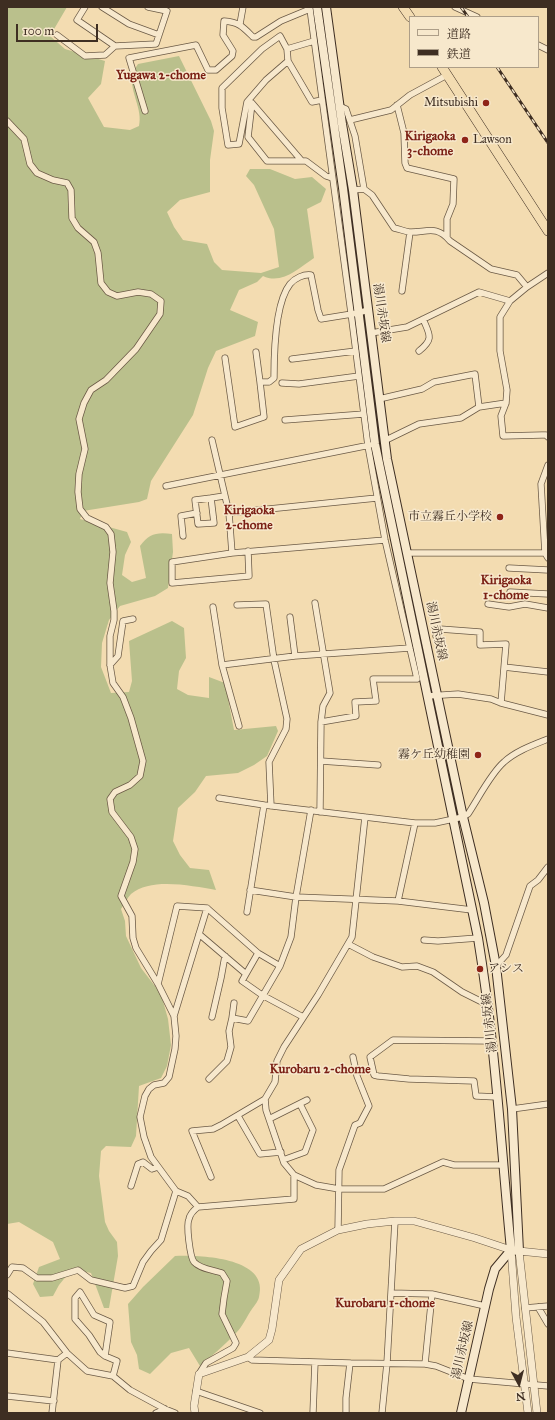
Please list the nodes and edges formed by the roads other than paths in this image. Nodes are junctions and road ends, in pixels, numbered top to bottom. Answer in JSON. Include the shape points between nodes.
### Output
{"nodes":[{"id":1,"x":85,"y":7,"type":"edge"},
{"id":2,"x":102,"y":7,"type":"edge"},
{"id":3,"x":148,"y":7,"type":"edge"},
{"id":4,"x":243,"y":7,"type":"edge"},
{"id":5,"x":326,"y":7,"type":"edge"},
{"id":6,"x":403,"y":7,"type":"edge"},
{"id":7,"x":410,"y":7,"type":"edge"},
{"id":8,"x":455,"y":7,"type":"edge"},
{"id":9,"x":312,"y":8,"type":"edge"},
{"id":10,"x":409,"y":16,"type":"edge"},
{"id":11,"x":416,"y":16,"type":"edge"},
{"id":12,"x":475,"y":16,"type":"edge"},
{"id":13,"x":240,"y":24,"type":"junction"},
{"id":14,"x":57,"y":35,"type":"dead end"},
{"id":15,"x":158,"y":35,"type":"junction"},
{"id":16,"x":314,"y":42,"type":"junction"},
{"id":17,"x":115,"y":46,"type":"junction"},
{"id":18,"x":539,"y":46,"type":"edge"},
{"id":19,"x":287,"y":49,"type":"junction"},
{"id":20,"x":548,"y":50,"type":"edge"},
{"id":21,"x":288,"y":61,"type":"junction"},
{"id":22,"x":446,"y":70,"type":"edge"},
{"id":23,"x":322,"y":100,"type":"junction"},
{"id":24,"x":397,"y":105,"type":"junction"},
{"id":25,"x":340,"y":106,"type":"junction"},
{"id":26,"x":145,"y":111,"type":"dead end"},
{"id":27,"x":350,"y":120,"type":"junction"},
{"id":28,"x":7,"y":121,"type":"edge"},
{"id":29,"x":301,"y":160,"type":"junction"},
{"id":30,"x":332,"y":178,"type":"junction"},
{"id":31,"x":353,"y":190,"type":"junction"},
{"id":32,"x":364,"y":190,"type":"junction"},
{"id":33,"x":548,"y":221,"type":"edge"},
{"id":34,"x":548,"y":231,"type":"edge"},
{"id":35,"x":410,"y":232,"type":"junction"},
{"id":36,"x":447,"y":237,"type":"junction"},
{"id":37,"x":548,"y":273,"type":"edge"},
{"id":38,"x":527,"y":288,"type":"junction"},
{"id":39,"x":402,"y":291,"type":"dead end"},
{"id":40,"x":510,"y":301,"type":"junction"},
{"id":41,"x":368,"y":310,"type":"junction"},
{"id":42,"x":355,"y":313,"type":"junction"},
{"id":43,"x":424,"y":319,"type":"junction"},
{"id":44,"x":371,"y":333,"type":"junction"},
{"id":45,"x":356,"y":351,"type":"junction"},
{"id":46,"x":419,"y":351,"type":"dead end"},
{"id":47,"x":256,"y":352,"type":"dead end"},
{"id":48,"x":225,"y":358,"type":"dead end"},
{"id":49,"x":292,"y":359,"type":"dead end"},
{"id":50,"x":359,"y":376,"type":"junction"},
{"id":51,"x":260,"y":382,"type":"junction"},
{"id":52,"x":282,"y":382,"type":"dead end"},
{"id":53,"x":379,"y":398,"type":"junction"},
{"id":54,"x":506,"y":403,"type":"junction"},
{"id":55,"x":479,"y":407,"type":"junction"},
{"id":56,"x":364,"y":414,"type":"junction"},
{"id":57,"x":285,"y":420,"type":"dead end"},
{"id":58,"x":548,"y":438,"type":"edge"},
{"id":59,"x":212,"y":440,"type":"dead end"},
{"id":60,"x":384,"y":441,"type":"junction"},
{"id":61,"x":371,"y":445,"type":"junction"},
{"id":62,"x":548,"y":465,"type":"edge"},
{"id":63,"x":220,"y":474,"type":"junction"},
{"id":64,"x":166,"y":486,"type":"dead end"},
{"id":65,"x":224,"y":496,"type":"junction"},
{"id":66,"x":211,"y":498,"type":"junction"},
{"id":67,"x":377,"y":498,"type":"junction"},
{"id":68,"x":197,"y":513,"type":"junction"},
{"id":69,"x":229,"y":513,"type":"junction"},
{"id":70,"x":183,"y":536,"type":"dead end"},
{"id":71,"x":385,"y":540,"type":"junction"},
{"id":72,"x":248,"y":551,"type":"junction"},
{"id":73,"x":232,"y":553,"type":"junction"},
{"id":74,"x":407,"y":553,"type":"junction"},
{"id":75,"x":546,"y":556,"type":"edge"},
{"id":76,"x":509,"y":568,"type":"dead end"},
{"id":77,"x":548,"y":570,"type":"edge"},
{"id":78,"x":510,"y":592,"type":"dead end"},
{"id":79,"x":548,"y":594,"type":"edge"},
{"id":80,"x":315,"y":603,"type":"dead end"},
{"id":81,"x":488,"y":604,"type":"dead end"},
{"id":82,"x":237,"y":605,"type":"dead end"},
{"id":83,"x":213,"y":607,"type":"dead end"},
{"id":84,"x":548,"y":608,"type":"edge"},
{"id":85,"x":290,"y":617,"type":"dead end"},
{"id":86,"x":133,"y":619,"type":"dead end"},
{"id":87,"x":436,"y":636,"type":"dead end"},
{"id":88,"x":410,"y":648,"type":"junction"},
{"id":89,"x":324,"y":654,"type":"junction"},
{"id":90,"x":295,"y":656,"type":"junction"},
{"id":91,"x":274,"y":660,"type":"junction"},
{"id":92,"x":222,"y":665,"type":"junction"},
{"id":93,"x":110,"y":666,"type":"junction"},
{"id":94,"x":504,"y":667,"type":"junction"},
{"id":95,"x":548,"y":672,"type":"edge"},
{"id":96,"x":438,"y":695,"type":"junction"},
{"id":97,"x":427,"y":696,"type":"junction"},
{"id":98,"x":501,"y":703,"type":"junction"},
{"id":99,"x":548,"y":715,"type":"edge"},
{"id":100,"x":322,"y":722,"type":"junction"},
{"id":101,"x":239,"y":726,"type":"dead end"},
{"id":102,"x":548,"y":739,"type":"edge"},
{"id":103,"x":321,"y":761,"type":"junction"},
{"id":104,"x":378,"y":765,"type":"dead end"},
{"id":105,"x":219,"y":798,"type":"dead end"},
{"id":106,"x":264,"y":805,"type":"junction"},
{"id":107,"x":271,"y":806,"type":"junction"},
{"id":108,"x":311,"y":810,"type":"junction"},
{"id":109,"x":320,"y":812,"type":"junction"},
{"id":110,"x":365,"y":817,"type":"junction"},
{"id":111,"x":463,"y":817,"type":"junction"},
{"id":112,"x":453,"y":819,"type":"junction"},
{"id":113,"x":415,"y":823,"type":"junction"},
{"id":114,"x":548,"y":867,"type":"edge"},
{"id":115,"x":250,"y":890,"type":"junction"},
{"id":116,"x":296,"y":897,"type":"junction"},
{"id":117,"x":355,"y":900,"type":"junction"},
{"id":118,"x":398,"y":901,"type":"junction"},
{"id":119,"x":207,"y":908,"type":"junction"},
{"id":120,"x":472,"y":910,"type":"junction"},
{"id":121,"x":247,"y":912,"type":"dead end"},
{"id":122,"x":199,"y":934,"type":"junction"},
{"id":123,"x":478,"y":938,"type":"junction"},
{"id":124,"x":424,"y":940,"type":"dead end"},
{"id":125,"x":348,"y":944,"type":"junction"},
{"id":126,"x":258,"y":953,"type":"junction"},
{"id":127,"x":225,"y":956,"type":"junction"},
{"id":128,"x":280,"y":966,"type":"junction"},
{"id":129,"x":496,"y":966,"type":"junction"},
{"id":130,"x":246,"y":974,"type":"junction"},
{"id":131,"x":158,"y":984,"type":"junction"},
{"id":132,"x":262,"y":995,"type":"junction"},
{"id":133,"x":234,"y":1003,"type":"dead end"},
{"id":134,"x":488,"y":1003,"type":"junction"},
{"id":135,"x":174,"y":1016,"type":"junction"},
{"id":136,"x":212,"y":1017,"type":"dead end"},
{"id":137,"x":303,"y":1017,"type":"junction"},
{"id":138,"x":232,"y":1018,"type":"junction"},
{"id":139,"x":492,"y":1041,"type":"junction"},
{"id":140,"x":352,"y":1057,"type":"dead end"},
{"id":141,"x":210,"y":1079,"type":"dead end"},
{"id":142,"x":497,"y":1098,"type":"junction"},
{"id":143,"x":265,"y":1099,"type":"junction"},
{"id":144,"x":307,"y":1100,"type":"dead end"},
{"id":145,"x":300,"y":1104,"type":"junction"},
{"id":146,"x":548,"y":1104,"type":"edge"},
{"id":147,"x":512,"y":1109,"type":"junction"},
{"id":148,"x":238,"y":1116,"type":"junction"},
{"id":149,"x":269,"y":1119,"type":"junction"},
{"id":150,"x":281,"y":1152,"type":"junction"},
{"id":151,"x":283,"y":1160,"type":"junction"},
{"id":152,"x":503,"y":1165,"type":"junction"},
{"id":153,"x":158,"y":1167,"type":"junction"},
{"id":154,"x":294,"y":1175,"type":"junction"},
{"id":155,"x":211,"y":1177,"type":"dead end"},
{"id":156,"x":131,"y":1186,"type":"dead end"},
{"id":157,"x":339,"y":1189,"type":"junction"},
{"id":158,"x":176,"y":1191,"type":"junction"},
{"id":159,"x":198,"y":1207,"type":"junction"},
{"id":160,"x":395,"y":1221,"type":"junction"},
{"id":161,"x":338,"y":1230,"type":"junction"},
{"id":162,"x":515,"y":1251,"type":"junction"},
{"id":163,"x":548,"y":1254,"type":"edge"},
{"id":164,"x":7,"y":1275,"type":"edge"},
{"id":165,"x":391,"y":1292,"type":"junction"},
{"id":166,"x":8,"y":1294,"type":"dead end"},
{"id":167,"x":432,"y":1294,"type":"junction"},
{"id":168,"x":485,"y":1306,"type":"junction"},
{"id":169,"x":548,"y":1306,"type":"edge"},
{"id":170,"x":538,"y":1307,"type":"junction"},
{"id":171,"x":525,"y":1308,"type":"junction"},
{"id":172,"x":548,"y":1324,"type":"edge"},
{"id":173,"x":7,"y":1353,"type":"edge"},
{"id":174,"x":67,"y":1353,"type":"junction"},
{"id":175,"x":105,"y":1356,"type":"junction"},
{"id":176,"x":248,"y":1357,"type":"junction"},
{"id":177,"x":58,"y":1360,"type":"junction"},
{"id":178,"x":315,"y":1362,"type":"junction"},
{"id":179,"x":350,"y":1363,"type":"junction"},
{"id":180,"x":387,"y":1363,"type":"junction"},
{"id":181,"x":424,"y":1364,"type":"junction"},
{"id":182,"x":199,"y":1374,"type":"junction"},
{"id":183,"x":113,"y":1376,"type":"junction"},
{"id":184,"x":469,"y":1379,"type":"junction"},
{"id":185,"x":524,"y":1383,"type":"junction"},
{"id":186,"x":534,"y":1385,"type":"junction"},
{"id":187,"x":548,"y":1386,"type":"edge"},
{"id":188,"x":196,"y":1391,"type":"junction"},
{"id":189,"x":7,"y":1396,"type":"edge"},
{"id":190,"x":54,"y":1401,"type":"junction"},
{"id":191,"x":165,"y":1409,"type":"junction"},
{"id":192,"x":52,"y":1413,"type":"edge"},
{"id":193,"x":156,"y":1413,"type":"edge"},
{"id":194,"x":175,"y":1413,"type":"edge"},
{"id":195,"x":195,"y":1413,"type":"edge"},
{"id":196,"x":260,"y":1413,"type":"edge"},
{"id":197,"x":313,"y":1413,"type":"edge"},
{"id":198,"x":346,"y":1413,"type":"edge"},
{"id":199,"x":382,"y":1413,"type":"edge"},
{"id":200,"x":461,"y":1413,"type":"edge"},
{"id":201,"x":528,"y":1413,"type":"edge"},
{"id":202,"x":538,"y":1413,"type":"edge"}],
"edges":[{"from":1,"to":17,"type":"street","via":[[77,20]]},
{"from":2,"to":15,"type":"street","via":[[128,24]]},
{"from":3,"to":15,"type":"street","via":[[166,11]]},
{"from":4,"to":13,"type":"street"},
{"from":5,"to":25,"type":"main road","name":"湯川赤坂線"},
{"from":6,"to":10,"type":"highway"},
{"from":7,"to":11,"type":"highway"},
{"from":8,"to":12,"type":"street"},
{"from":9,"to":13,"type":"street","via":[[280,21],[256,37]]},
{"from":9,"to":16,"type":"street"},
{"from":9,"to":42,"type":"main road","name":"湯川赤坂線","via":[[343,188]]},
{"from":13,"to":26,"type":"street","via":[[224,21],[223,35],[233,51],[232,56],[216,70],[208,70],[196,45],[129,58]]},
{"from":14,"to":17,"type":"street","via":[[85,56],[104,55]]},
{"from":15,"to":17,"type":"street","via":[[156,44]]},
{"from":16,"to":19,"type":"street"},
{"from":16,"to":23,"type":"street"},
{"from":18,"to":20,"type":"street"},
{"from":19,"to":21,"type":"street"},
{"from":19,"to":21,"type":"street","via":[[280,36],[262,49],[222,88],[222,108],[228,145],[239,144],[246,102]]},
{"from":21,"to":23,"type":"street","via":[[312,102]]},
{"from":22,"to":24,"type":"street"},
{"from":22,"to":33,"type":"highway"},
{"from":22,"to":34,"type":"highway"},
{"from":23,"to":30,"type":"street"},
{"from":24,"to":27,"type":"street","via":[[391,110]]},
{"from":24,"to":36,"type":"street","via":[[404,133],[404,163],[407,168],[454,179],[453,204],[446,219]]},
{"from":25,"to":27,"type":"street","via":[[346,109]]},
{"from":25,"to":31,"type":"main road","name":"湯川赤坂線"},
{"from":27,"to":32,"type":"street"},
{"from":28,"to":93,"type":"street","via":[[24,139],[30,164],[37,173],[67,183],[72,190],[72,218],[78,228],[94,242],[98,253],[101,283],[108,292],[117,296],[138,292],[151,294],[161,301],[160,314],[136,349],[106,380],[91,390],[80,419],[85,449],[79,474],[80,509],[87,518],[106,527],[111,534],[113,552],[110,583],[114,620],[110,636]]},
{"from":29,"to":29,"type":"street","via":[[267,161],[248,137],[252,103]]},
{"from":29,"to":30,"type":"street","via":[[306,160]]},
{"from":30,"to":42,"type":"street"},
{"from":31,"to":32,"type":"street"},
{"from":31,"to":41,"type":"main road","name":"湯川赤坂線"},
{"from":32,"to":35,"type":"street","via":[[372,195],[394,228]]},
{"from":35,"to":36,"type":"street","via":[[433,230]]},
{"from":35,"to":39,"type":"street"},
{"from":36,"to":38,"type":"street","via":[[491,269],[517,275]]},
{"from":37,"to":38,"type":"street"},
{"from":38,"to":40,"type":"street"},
{"from":40,"to":43,"type":"street","via":[[479,292]]},
{"from":40,"to":54,"type":"street","via":[[500,317],[500,351],[507,390]]},
{"from":41,"to":42,"type":"street"},
{"from":41,"to":44,"type":"main road","name":"湯川赤坂線"},
{"from":42,"to":45,"type":"street"},
{"from":42,"to":51,"type":"street","via":[[321,319],[311,275],[304,274],[290,284],[282,299],[274,378],[269,382]]},
{"from":42,"to":61,"type":"main road","name":"湯川赤坂線"},
{"from":43,"to":44,"type":"street","via":[[407,327]]},
{"from":43,"to":46,"type":"street","via":[[430,335],[427,345]]},
{"from":44,"to":53,"type":"main road","name":"湯川赤坂線"},
{"from":45,"to":49,"type":"street"},
{"from":45,"to":50,"type":"street"},
{"from":47,"to":51,"type":"street"},
{"from":48,"to":51,"type":"street","via":[[235,427],[264,417]]},
{"from":50,"to":52,"type":"street","via":[[299,384]]},
{"from":50,"to":56,"type":"street"},
{"from":53,"to":55,"type":"street","via":[[422,389],[434,382],[475,374]]},
{"from":53,"to":60,"type":"main road","name":"湯川赤坂線"},
{"from":54,"to":55,"type":"street"},
{"from":54,"to":58,"type":"street","via":[[501,416],[503,436],[542,435]]},
{"from":55,"to":60,"type":"street","via":[[461,418],[419,424]]},
{"from":56,"to":57,"type":"street"},
{"from":56,"to":61,"type":"street"},
{"from":59,"to":63,"type":"street"},
{"from":60,"to":74,"type":"main road","name":"湯川赤坂線"},
{"from":61,"to":63,"type":"street"},
{"from":61,"to":67,"type":"street"},
{"from":61,"to":97,"type":"main road","name":"湯川赤坂線"},
{"from":62,"to":75,"type":"street","via":[[541,484]]},
{"from":63,"to":64,"type":"street"},
{"from":63,"to":65,"type":"street"},
{"from":65,"to":66,"type":"street"},
{"from":65,"to":69,"type":"street"},
{"from":66,"to":68,"type":"street","via":[[195,500]]},
{"from":66,"to":68,"type":"street","via":[[214,523],[198,524]]},
{"from":67,"to":69,"type":"street"},
{"from":67,"to":71,"type":"street"},
{"from":68,"to":70,"type":"street","via":[[181,516]]},
{"from":69,"to":73,"type":"street"},
{"from":71,"to":72,"type":"street"},
{"from":71,"to":88,"type":"street"},
{"from":72,"to":73,"type":"street"},
{"from":72,"to":73,"type":"street","via":[[249,576],[172,583],[172,562]]},
{"from":74,"to":75,"type":"street"},
{"from":74,"to":96,"type":"main road","name":"湯川赤坂線"},
{"from":76,"to":77,"type":"street"},
{"from":78,"to":79,"type":"street"},
{"from":80,"to":89,"type":"street"},
{"from":81,"to":84,"type":"street","via":[[509,607],[526,604]]},
{"from":82,"to":91,"type":"street","via":[[266,604]]},
{"from":83,"to":92,"type":"street"},
{"from":85,"to":90,"type":"street"},
{"from":86,"to":93,"type":"street","via":[[123,621],[118,656]]},
{"from":87,"to":94,"type":"street","via":[[440,628],[480,632],[480,645],[506,644]]},
{"from":88,"to":89,"type":"street"},
{"from":88,"to":100,"type":"street","via":[[417,679],[373,678],[376,701],[356,702],[356,716]]},
{"from":89,"to":90,"type":"street"},
{"from":89,"to":100,"type":"street","via":[[330,693],[323,706]]},
{"from":90,"to":91,"type":"street"},
{"from":91,"to":92,"type":"street"},
{"from":91,"to":107,"type":"street","via":[[287,719],[286,730],[269,762]]},
{"from":92,"to":101,"type":"street"},
{"from":93,"to":131,"type":"street","via":[[113,682],[123,697],[143,761],[140,776],[130,786],[115,792],[110,799],[112,812],[131,837],[135,849],[121,896],[132,916],[136,948]]},
{"from":94,"to":95,"type":"street"},
{"from":94,"to":98,"type":"street"},
{"from":96,"to":97,"type":"street"},
{"from":96,"to":98,"type":"street","via":[[458,694]]},
{"from":96,"to":111,"type":"main road","name":"湯川赤坂線"},
{"from":97,"to":112,"type":"main road","name":"湯川赤坂線"},
{"from":98,"to":99,"type":"street"},
{"from":100,"to":103,"type":"street"},
{"from":102,"to":111,"type":"street","via":[[503,763],[468,814]]},
{"from":103,"to":104,"type":"street"},
{"from":103,"to":109,"type":"street"},
{"from":105,"to":106,"type":"street"},
{"from":106,"to":107,"type":"street"},
{"from":106,"to":115,"type":"street"},
{"from":107,"to":108,"type":"street"},
{"from":108,"to":109,"type":"street"},
{"from":108,"to":116,"type":"street"},
{"from":109,"to":110,"type":"street"},
{"from":110,"to":113,"type":"street"},
{"from":110,"to":117,"type":"street"},
{"from":111,"to":112,"type":"street"},
{"from":111,"to":129,"type":"main road","name":"湯川赤坂線"},
{"from":112,"to":113,"type":"street","via":[[435,823]]},
{"from":112,"to":120,"type":"main road","name":"湯川赤坂線"},
{"from":113,"to":118,"type":"street"},
{"from":114,"to":129,"type":"street","via":[[530,886],[506,955]]},
{"from":115,"to":116,"type":"street"},
{"from":115,"to":121,"type":"street"},
{"from":116,"to":117,"type":"street"},
{"from":116,"to":128,"type":"street","via":[[291,937]]},
{"from":117,"to":118,"type":"street"},
{"from":117,"to":125,"type":"street","via":[[352,937]]},
{"from":118,"to":120,"type":"street"},
{"from":119,"to":122,"type":"street"},
{"from":119,"to":126,"type":"street"},
{"from":119,"to":131,"type":"street","via":[[177,906]]},
{"from":120,"to":123,"type":"main road","name":"湯川赤坂線"},
{"from":122,"to":127,"type":"street"},
{"from":122,"to":135,"type":"street"},
{"from":123,"to":124,"type":"street"},
{"from":123,"to":134,"type":"main road","name":"湯川赤坂線"},
{"from":125,"to":134,"type":"street","via":[[402,967],[417,966],[433,972],[462,992]]},
{"from":125,"to":137,"type":"street"},
{"from":126,"to":128,"type":"street"},
{"from":126,"to":130,"type":"street"},
{"from":127,"to":130,"type":"street"},
{"from":127,"to":136,"type":"street"},
{"from":128,"to":132,"type":"street"},
{"from":129,"to":147,"type":"main road","name":"湯川赤坂線"},
{"from":130,"to":132,"type":"street","via":[[242,981]]},
{"from":131,"to":135,"type":"street"},
{"from":132,"to":137,"type":"street"},
{"from":132,"to":138,"type":"street","via":[[248,1021]]},
{"from":133,"to":138,"type":"street"},
{"from":134,"to":139,"type":"main road","name":"湯川赤坂線"},
{"from":135,"to":153,"type":"street","via":[[175,1049],[169,1077],[164,1084],[149,1088],[140,1117],[151,1157]]},
{"from":137,"to":143,"type":"street","via":[[277,1062],[275,1082]]},
{"from":138,"to":141,"type":"street","via":[[229,1031],[231,1047],[227,1061]]},
{"from":139,"to":142,"type":"main road","name":"湯川赤坂線"},
{"from":139,"to":142,"type":"street","via":[[393,1040],[370,1057],[374,1075],[474,1081],[476,1096]]},
{"from":140,"to":157,"type":"street","via":[[369,1106],[360,1123],[356,1125],[339,1170]]},
{"from":142,"to":152,"type":"main road","name":"湯川赤坂線"},
{"from":143,"to":148,"type":"street"},
{"from":143,"to":149,"type":"street"},
{"from":144,"to":145,"type":"street"},
{"from":145,"to":149,"type":"street"},
{"from":145,"to":151,"type":"street","via":[[313,1130],[305,1152]]},
{"from":146,"to":147,"type":"street"},
{"from":147,"to":162,"type":"main road","name":"湯川赤坂線"},
{"from":148,"to":150,"type":"street","via":[[260,1154]]},
{"from":148,"to":155,"type":"street","via":[[213,1129],[192,1131]]},
{"from":149,"to":150,"type":"street"},
{"from":150,"to":151,"type":"street"},
{"from":151,"to":154,"type":"street"},
{"from":152,"to":157,"type":"street","via":[[454,1165],[443,1162],[384,1189]]},
{"from":152,"to":162,"type":"main road","name":"湯川赤坂線"},
{"from":153,"to":156,"type":"street","via":[[152,1169],[143,1162],[138,1164]]},
{"from":153,"to":158,"type":"street"},
{"from":154,"to":157,"type":"street","via":[[316,1185]]},
{"from":154,"to":159,"type":"street","via":[[294,1199]]},
{"from":157,"to":161,"type":"street"},
{"from":158,"to":159,"type":"street","via":[[188,1196]]},
{"from":158,"to":164,"type":"street","via":[[161,1240],[143,1262],[133,1286],[125,1288],[91,1280],[78,1270],[52,1278],[37,1278],[23,1268],[12,1267]]},
{"from":159,"to":182,"type":"street","via":[[188,1220],[193,1261],[199,1266],[222,1273],[227,1281],[222,1314],[236,1343],[206,1363]]},
{"from":160,"to":161,"type":"street"},
{"from":160,"to":162,"type":"street","via":[[414,1221]]},
{"from":160,"to":165,"type":"street"},
{"from":161,"to":176,"type":"street","via":[[301,1249],[292,1260],[279,1280],[269,1340]]},
{"from":162,"to":163,"type":"street"},
{"from":162,"to":168,"type":"main road","name":"湯川赤坂線","via":[[495,1269]]},
{"from":162,"to":171,"type":"street"},
{"from":162,"to":185,"type":"street","via":[[516,1317]]},
{"from":165,"to":167,"type":"street"},
{"from":165,"to":180,"type":"street"},
{"from":166,"to":174,"type":"street","via":[[44,1322]]},
{"from":167,"to":168,"type":"street"},
{"from":167,"to":181,"type":"street"},
{"from":168,"to":184,"type":"main road","name":"湯川赤坂線"},
{"from":169,"to":170,"type":"street"},
{"from":170,"to":171,"type":"street"},
{"from":170,"to":172,"type":"street"},
{"from":171,"to":186,"type":"street"},
{"from":173,"to":177,"type":"street"},
{"from":174,"to":177,"type":"street"},
{"from":174,"to":183,"type":"street","via":[[87,1371]]},
{"from":175,"to":175,"type":"street","via":[[110,1322],[94,1315],[80,1292],[75,1298],[75,1319]]},
{"from":175,"to":183,"type":"street","via":[[116,1361]]},
{"from":176,"to":178,"type":"street","via":[[252,1360]]},
{"from":176,"to":182,"type":"street"},
{"from":177,"to":190,"type":"street"},
{"from":178,"to":179,"type":"street"},
{"from":178,"to":197,"type":"street"},
{"from":179,"to":180,"type":"street"},
{"from":179,"to":198,"type":"street"},
{"from":180,"to":181,"type":"street"},
{"from":180,"to":199,"type":"street"},
{"from":181,"to":184,"type":"street"},
{"from":182,"to":188,"type":"street"},
{"from":183,"to":191,"type":"street","via":[[130,1390]]},
{"from":184,"to":185,"type":"street"},
{"from":184,"to":200,"type":"main road","name":"湯川赤坂線"},
{"from":185,"to":186,"type":"street"},
{"from":185,"to":201,"type":"street"},
{"from":186,"to":187,"type":"street"},
{"from":186,"to":202,"type":"street"},
{"from":188,"to":195,"type":"street"},
{"from":188,"to":196,"type":"street"},
{"from":189,"to":190,"type":"street"},
{"from":190,"to":192,"type":"street"},
{"from":191,"to":193,"type":"street"},
{"from":191,"to":194,"type":"street"}]}
